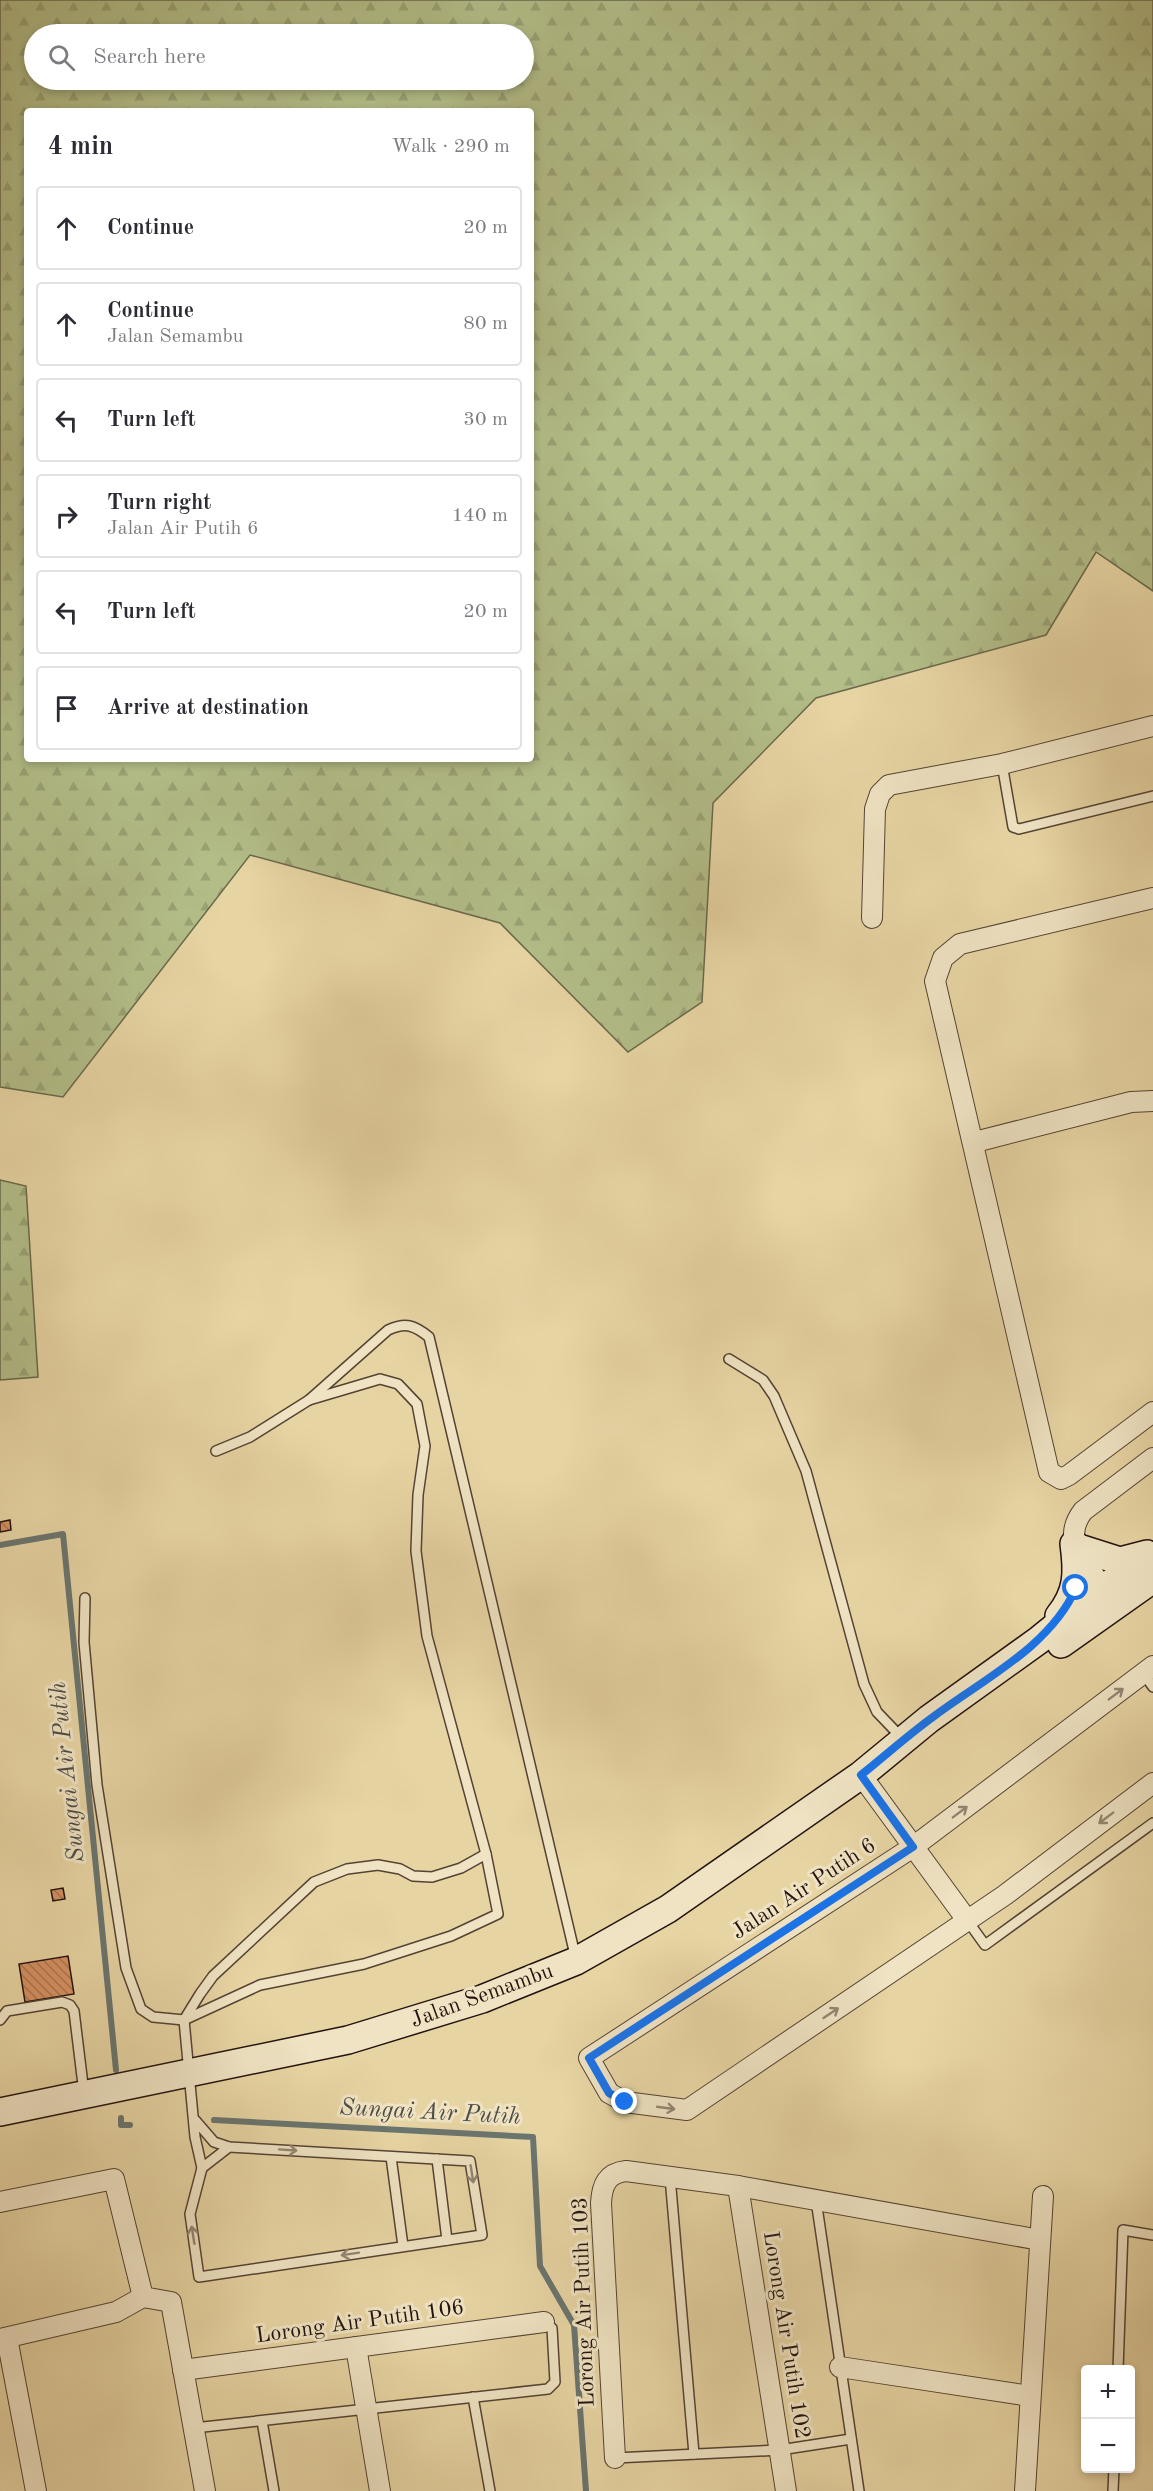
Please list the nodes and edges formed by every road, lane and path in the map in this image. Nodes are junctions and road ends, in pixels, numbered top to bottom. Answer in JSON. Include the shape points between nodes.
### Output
{"nodes":[{"id":1,"x":1153,"y":726,"type":"edge"},
{"id":2,"x":1002,"y":764,"type":"junction"},
{"id":3,"x":1153,"y":796,"type":"edge"},
{"id":4,"x":1153,"y":898,"type":"edge"},
{"id":5,"x":872,"y":918,"type":"dead end"},
{"id":6,"x":1153,"y":1101,"type":"edge"},
{"id":7,"x":975,"y":1142,"type":"junction"},
{"id":8,"x":729,"y":1359,"type":"dead end"},
{"id":9,"x":309,"y":1400,"type":"junction"},
{"id":10,"x":1153,"y":1412,"type":"edge"},
{"id":11,"x":216,"y":1451,"type":"dead end"},
{"id":12,"x":1153,"y":1458,"type":"edge"},
{"id":13,"x":1075,"y":1546,"type":"junction"},
{"id":14,"x":1153,"y":1554,"type":"edge"},
{"id":15,"x":1153,"y":1579,"type":"edge"},
{"id":16,"x":1103,"y":1588,"type":"junction"},
{"id":17,"x":1130,"y":1595,"type":"junction"},
{"id":18,"x":86,"y":1598,"type":"dead end"},
{"id":19,"x":1097,"y":1618,"type":"junction"},
{"id":20,"x":1039,"y":1640,"type":"junction"},
{"id":21,"x":1150,"y":1675,"type":"edge"},
{"id":22,"x":905,"y":1741,"type":"junction"},
{"id":23,"x":861,"y":1775,"type":"junction"},
{"id":24,"x":1153,"y":1783,"type":"edge"},
{"id":25,"x":1153,"y":1823,"type":"edge"},
{"id":26,"x":913,"y":1847,"type":"junction"},
{"id":27,"x":486,"y":1854,"type":"junction"},
{"id":28,"x":967,"y":1920,"type":"junction"},
{"id":29,"x":576,"y":1961,"type":"junction"},
{"id":30,"x":0,"y":2020,"type":"edge"},
{"id":31,"x":184,"y":2020,"type":"junction"},
{"id":32,"x":190,"y":2074,"type":"junction"},
{"id":33,"x":85,"y":2095,"type":"junction"},
{"id":34,"x":0,"y":2112,"type":"edge"},
{"id":35,"x":195,"y":2120,"type":"junction"},
{"id":36,"x":229,"y":2147,"type":"junction"},
{"id":37,"x":391,"y":2157,"type":"junction"},
{"id":38,"x":436,"y":2159,"type":"junction"},
{"id":39,"x":202,"y":2168,"type":"junction"},
{"id":40,"x":670,"y":2177,"type":"junction"},
{"id":41,"x":738,"y":2186,"type":"junction"},
{"id":42,"x":1042,"y":2196,"type":"dead end"},
{"id":43,"x":816,"y":2200,"type":"junction"},
{"id":44,"x":0,"y":2202,"type":"edge"},
{"id":45,"x":1153,"y":2235,"type":"edge"},
{"id":46,"x":447,"y":2240,"type":"junction"},
{"id":47,"x":1040,"y":2240,"type":"junction"},
{"id":48,"x":403,"y":2246,"type":"junction"},
{"id":49,"x":143,"y":2297,"type":"junction"},
{"id":50,"x":544,"y":2322,"type":"joint"},
{"id":51,"x":4,"y":2339,"type":"edge"},
{"id":52,"x":356,"y":2347,"type":"junction"},
{"id":53,"x":1118,"y":2365,"type":"edge"},
{"id":54,"x":840,"y":2367,"type":"junction"},
{"id":55,"x":183,"y":2370,"type":"junction"},
{"id":56,"x":1030,"y":2396,"type":"junction"},
{"id":57,"x":473,"y":2397,"type":"junction"},
{"id":58,"x":367,"y":2409,"type":"junction"},
{"id":59,"x":262,"y":2421,"type":"junction"},
{"id":60,"x":194,"y":2428,"type":"junction"},
{"id":61,"x":851,"y":2439,"type":"junction"},
{"id":62,"x":780,"y":2450,"type":"junction"},
{"id":63,"x":694,"y":2454,"type":"junction"},
{"id":64,"x":615,"y":2458,"type":"joint"},
{"id":65,"x":1114,"y":2473,"type":"edge"},
{"id":66,"x":36,"y":2491,"type":"edge"},
{"id":67,"x":205,"y":2491,"type":"edge"},
{"id":68,"x":274,"y":2491,"type":"edge"},
{"id":69,"x":380,"y":2491,"type":"edge"},
{"id":70,"x":490,"y":2491,"type":"edge"},
{"id":71,"x":786,"y":2491,"type":"edge"},
{"id":72,"x":859,"y":2491,"type":"edge"},
{"id":73,"x":1025,"y":2491,"type":"edge"},
{"id":74,"x":1113,"y":2491,"type":"edge"}],
"edges":[{"from":1,"to":2,"type":"street"},
{"from":2,"to":3,"type":"lane","via":[[1013,827],[1019,829]]},
{"from":2,"to":5,"type":"street","via":[[889,785],[880,794],[875,809]]},
{"from":4,"to":7,"type":"street","via":[[960,944],[943,958],[935,981],[937,996]]},
{"from":6,"to":7,"type":"street","via":[[1131,1102]]},
{"from":7,"to":10,"type":"street","via":[[1049,1472],[1061,1479],[1069,1475]]},
{"from":8,"to":22,"type":"lane","via":[[763,1380],[774,1396],[806,1471],[864,1684],[877,1712]]},
{"from":9,"to":11,"type":"lane","via":[[250,1437]]},
{"from":9,"to":27,"type":"lane","via":[[380,1378],[398,1384],[417,1404],[426,1446],[418,1495],[416,1551],[427,1636]]},
{"from":9,"to":29,"type":"lane","via":[[388,1330],[402,1324],[415,1326],[429,1337]]},
{"from":12,"to":13,"type":"street","via":[[1083,1510],[1072,1532]]},
{"from":13,"to":14,"type":"main road","via":[[1120,1561]]},
{"from":13,"to":16,"type":"street"},
{"from":13,"to":20,"type":"main road","via":[[1076,1588]]},
{"from":14,"to":16,"type":"main road","name":"Jalan Semambu"},
{"from":15,"to":17,"type":"main road","name":"Jalan Semambu"},
{"from":16,"to":17,"type":"main road"},
{"from":16,"to":19,"type":"main road"},
{"from":16,"to":20,"type":"main road","name":"Jalan Semambu"},
{"from":17,"to":19,"type":"main road","name":"Jalan Semambu"},
{"from":18,"to":31,"type":"lane","via":[[84,1642],[97,1785],[126,1968],[141,2009],[153,2017]]},
{"from":19,"to":22,"type":"main road","name":"Jalan Semambu","via":[[938,1730]]},
{"from":20,"to":22,"type":"main road","name":"Jalan Semambu","via":[[929,1719]]},
{"from":26,"to":21,"type":"street","name":"Jalan Air Putih 6","one_way":true},
{"from":22,"to":23,"type":"main road","name":"Jalan Semambu"},
{"from":23,"to":26,"type":"street"},
{"from":23,"to":29,"type":"main road","name":"Jalan Semambu","via":[[668,1909]]},
{"from":24,"to":28,"type":"street","one_way":true},
{"from":25,"to":28,"type":"lane","via":[[985,1945]]},
{"from":26,"to":28,"type":"street"},
{"from":26,"to":28,"type":"street","name":"Jalan Air Putih 6","one_way":true,"via":[[589,2058],[609,2093],[625,2102],[687,2110]]},
{"from":27,"to":31,"type":"lane","via":[[461,1868],[432,1877],[413,1876],[378,1864],[347,1869],[314,1882],[213,1976]]},
{"from":27,"to":31,"type":"lane","via":[[498,1914],[451,1936],[364,1964],[260,1985]]},
{"from":29,"to":32,"type":"main road","name":"Jalan Semambu","via":[[482,1999],[381,2032]]},
{"from":30,"to":33,"type":"lane","via":[[7,2011],[62,2001],[70,2004]]},
{"from":31,"to":32,"type":"lane"},
{"from":32,"to":33,"type":"main road","name":"Jalan Semambu"},
{"from":32,"to":35,"type":"lane"},
{"from":33,"to":34,"type":"main road","name":"Jalan Semambu"},
{"from":35,"to":36,"type":"lane","via":[[214,2142]]},
{"from":35,"to":39,"type":"lane"},
{"from":36,"to":37,"type":"lane","one_way":true},
{"from":36,"to":39,"type":"lane"},
{"from":37,"to":38,"type":"lane"},
{"from":37,"to":48,"type":"lane"},
{"from":38,"to":46,"type":"lane"},
{"from":38,"to":46,"type":"lane","one_way":true,"via":[[470,2161],[482,2235]]},
{"from":48,"to":39,"type":"lane","one_way":true,"via":[[199,2277],[190,2214]]},
{"from":40,"to":41,"type":"street","name":"Lorong Air Putih 103"},
{"from":40,"to":63,"type":"lane"},
{"from":40,"to":64,"type":"street","name":"Lorong Air Putih 103","via":[[615,2172],[602,2190]]},
{"from":41,"to":43,"type":"street","name":"Lorong Air Putih 103"},
{"from":41,"to":62,"type":"street","name":"Lorong Air Putih 102"},
{"from":42,"to":47,"type":"street"},
{"from":43,"to":47,"type":"street","name":"Lorong Air Putih 103"},
{"from":43,"to":54,"type":"lane"},
{"from":44,"to":49,"type":"street","via":[[114,2179]]},
{"from":45,"to":53,"type":"lane","via":[[1123,2230]]},
{"from":46,"to":48,"type":"lane"},
{"from":47,"to":56,"type":"street"},
{"from":49,"to":51,"type":"street","via":[[117,2312]]},
{"from":49,"to":55,"type":"street","via":[[171,2302]]},
{"from":50,"to":52,"type":"street","name":"Lorong Air Putih 106"},
{"from":50,"to":57,"type":"lane","via":[[552,2328],[555,2382],[548,2389]]},
{"from":51,"to":66,"type":"street"},
{"from":52,"to":55,"type":"street","name":"Lorong Air Putih 106"},
{"from":52,"to":58,"type":"street"},
{"from":54,"to":56,"type":"street"},
{"from":54,"to":61,"type":"lane"},
{"from":55,"to":60,"type":"street"},
{"from":56,"to":73,"type":"street"},
{"from":57,"to":58,"type":"lane"},
{"from":57,"to":70,"type":"lane"},
{"from":58,"to":59,"type":"lane"},
{"from":58,"to":69,"type":"street"},
{"from":59,"to":60,"type":"lane"},
{"from":59,"to":68,"type":"lane"},
{"from":60,"to":67,"type":"street"},
{"from":61,"to":62,"type":"lane"},
{"from":61,"to":72,"type":"lane"},
{"from":62,"to":63,"type":"lane"},
{"from":62,"to":71,"type":"street","name":"Lorong Air Putih 102"},
{"from":63,"to":64,"type":"lane"},
{"from":65,"to":74,"type":"lane"}]}
